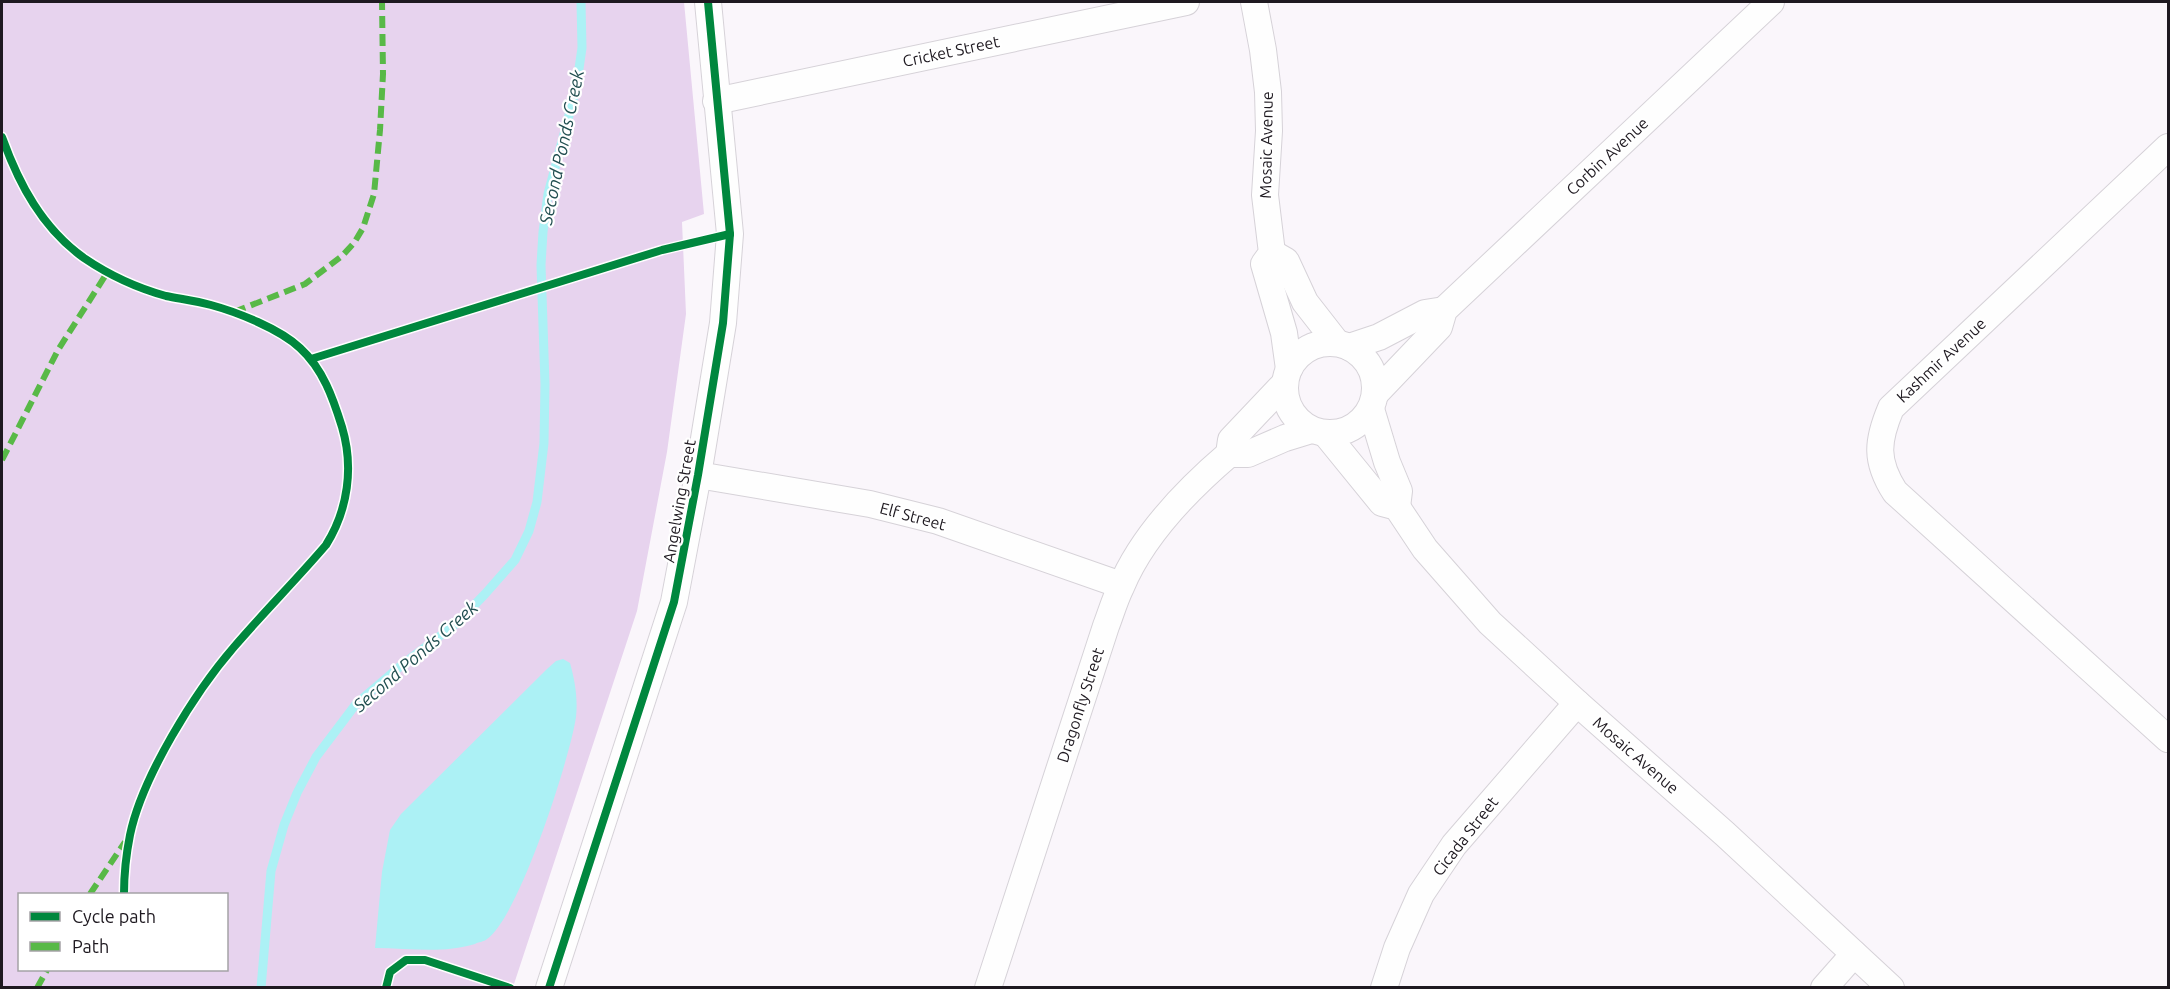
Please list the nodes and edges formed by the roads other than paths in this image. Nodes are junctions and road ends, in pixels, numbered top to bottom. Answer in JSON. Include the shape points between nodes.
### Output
{"nodes":[{"id":1,"x":708,"y":2,"type":"edge"},
{"id":2,"x":1186,"y":2,"type":"edge"},
{"id":3,"x":1254,"y":2,"type":"edge"},
{"id":4,"x":1771,"y":2,"type":"edge"},
{"id":5,"x":716,"y":101,"type":"junction"},
{"id":6,"x":2169,"y":147,"type":"edge"},
{"id":7,"x":1272,"y":253,"type":"junction"},
{"id":8,"x":1444,"y":310,"type":"junction"},
{"id":9,"x":1343,"y":345,"type":"junction"},
{"id":10,"x":1287,"y":376,"type":"junction"},
{"id":11,"x":1373,"y":401,"type":"junction"},
{"id":12,"x":1318,"y":432,"type":"junction"},
{"id":13,"x":1229,"y":454,"type":"junction"},
{"id":14,"x":698,"y":475,"type":"junction"},
{"id":15,"x":1397,"y":507,"type":"junction"},
{"id":16,"x":1121,"y":585,"type":"junction"},
{"id":17,"x":1577,"y":703,"type":"junction"},
{"id":18,"x":2169,"y":739,"type":"edge"},
{"id":19,"x":1854,"y":954,"type":"junction"},
{"id":20,"x":549,"y":987,"type":"edge"},
{"id":21,"x":988,"y":987,"type":"edge"},
{"id":22,"x":1383,"y":987,"type":"edge"},
{"id":23,"x":1824,"y":987,"type":"edge"},
{"id":24,"x":1891,"y":987,"type":"edge"}],
"edges":[{"from":1,"to":5,"type":"street","name":"Angelwing Street"},
{"from":2,"to":5,"type":"street","name":"Cricket Street"},
{"from":3,"to":7,"type":"street","name":"Mosaic Avenue","via":[[1268,92],[1264,195]]},
{"from":4,"to":8,"type":"street","name":"Corbin Avenue"},
{"from":5,"to":14,"type":"street","name":"Angelwing Street","via":[[730,234],[723,323]]},
{"from":6,"to":18,"type":"street","name":"Kashmir Avenue","via":[[1891,408],[1881,430],[1880,451],[1884,474],[1895,492]]},
{"from":7,"to":9,"type":"street","via":[[1286,261],[1305,302]]},
{"from":7,"to":10,"type":"street","name":"Mosaic Avenue","via":[[1264,264],[1284,333]]},
{"from":8,"to":9,"type":"street","name":"Corbin Avenue","via":[[1425,313],[1380,337]]},
{"from":8,"to":11,"type":"street","name":"Corbin Avenue","via":[[1439,327]]},
{"from":9,"to":10,"type":"street","via":[[1310,348],[1298,357]]},
{"from":9,"to":11,"type":"street","via":[[1361,355],[1369,366],[1375,380]]},
{"from":10,"to":12,"type":"street","via":[[1286,398],[1292,412],[1300,423]]},
{"from":10,"to":13,"type":"street","name":"Dragonfly Street","via":[[1231,440]]},
{"from":11,"to":12,"type":"street","via":[[1362,420],[1351,428],[1338,433]]},
{"from":11,"to":15,"type":"street","name":"Mosaic Avenue","via":[[1387,462],[1399,491]]},
{"from":12,"to":13,"type":"street","via":[[1285,438],[1248,454]]},
{"from":12,"to":15,"type":"street","name":"Mosaic Avenue","via":[[1382,503]]},
{"from":13,"to":16,"type":"street","name":"Dragonfly Street","via":[[1181,499]]},
{"from":14,"to":16,"type":"street","name":"Elf Street","via":[[870,504],[938,521]]},
{"from":14,"to":20,"type":"street","name":"Angelwing Street","via":[[674,602]]},
{"from":15,"to":17,"type":"street","name":"Mosaic Avenue","via":[[1455,585]]},
{"from":16,"to":21,"type":"street","name":"Dragonfly Street"},
{"from":17,"to":19,"type":"street","name":"Mosaic Avenue"},
{"from":17,"to":22,"type":"street","name":"Cicada Street","via":[[1454,845],[1420,894]]},
{"from":19,"to":23,"type":"street"},
{"from":19,"to":24,"type":"street","name":"Mosaic Avenue"}]}
